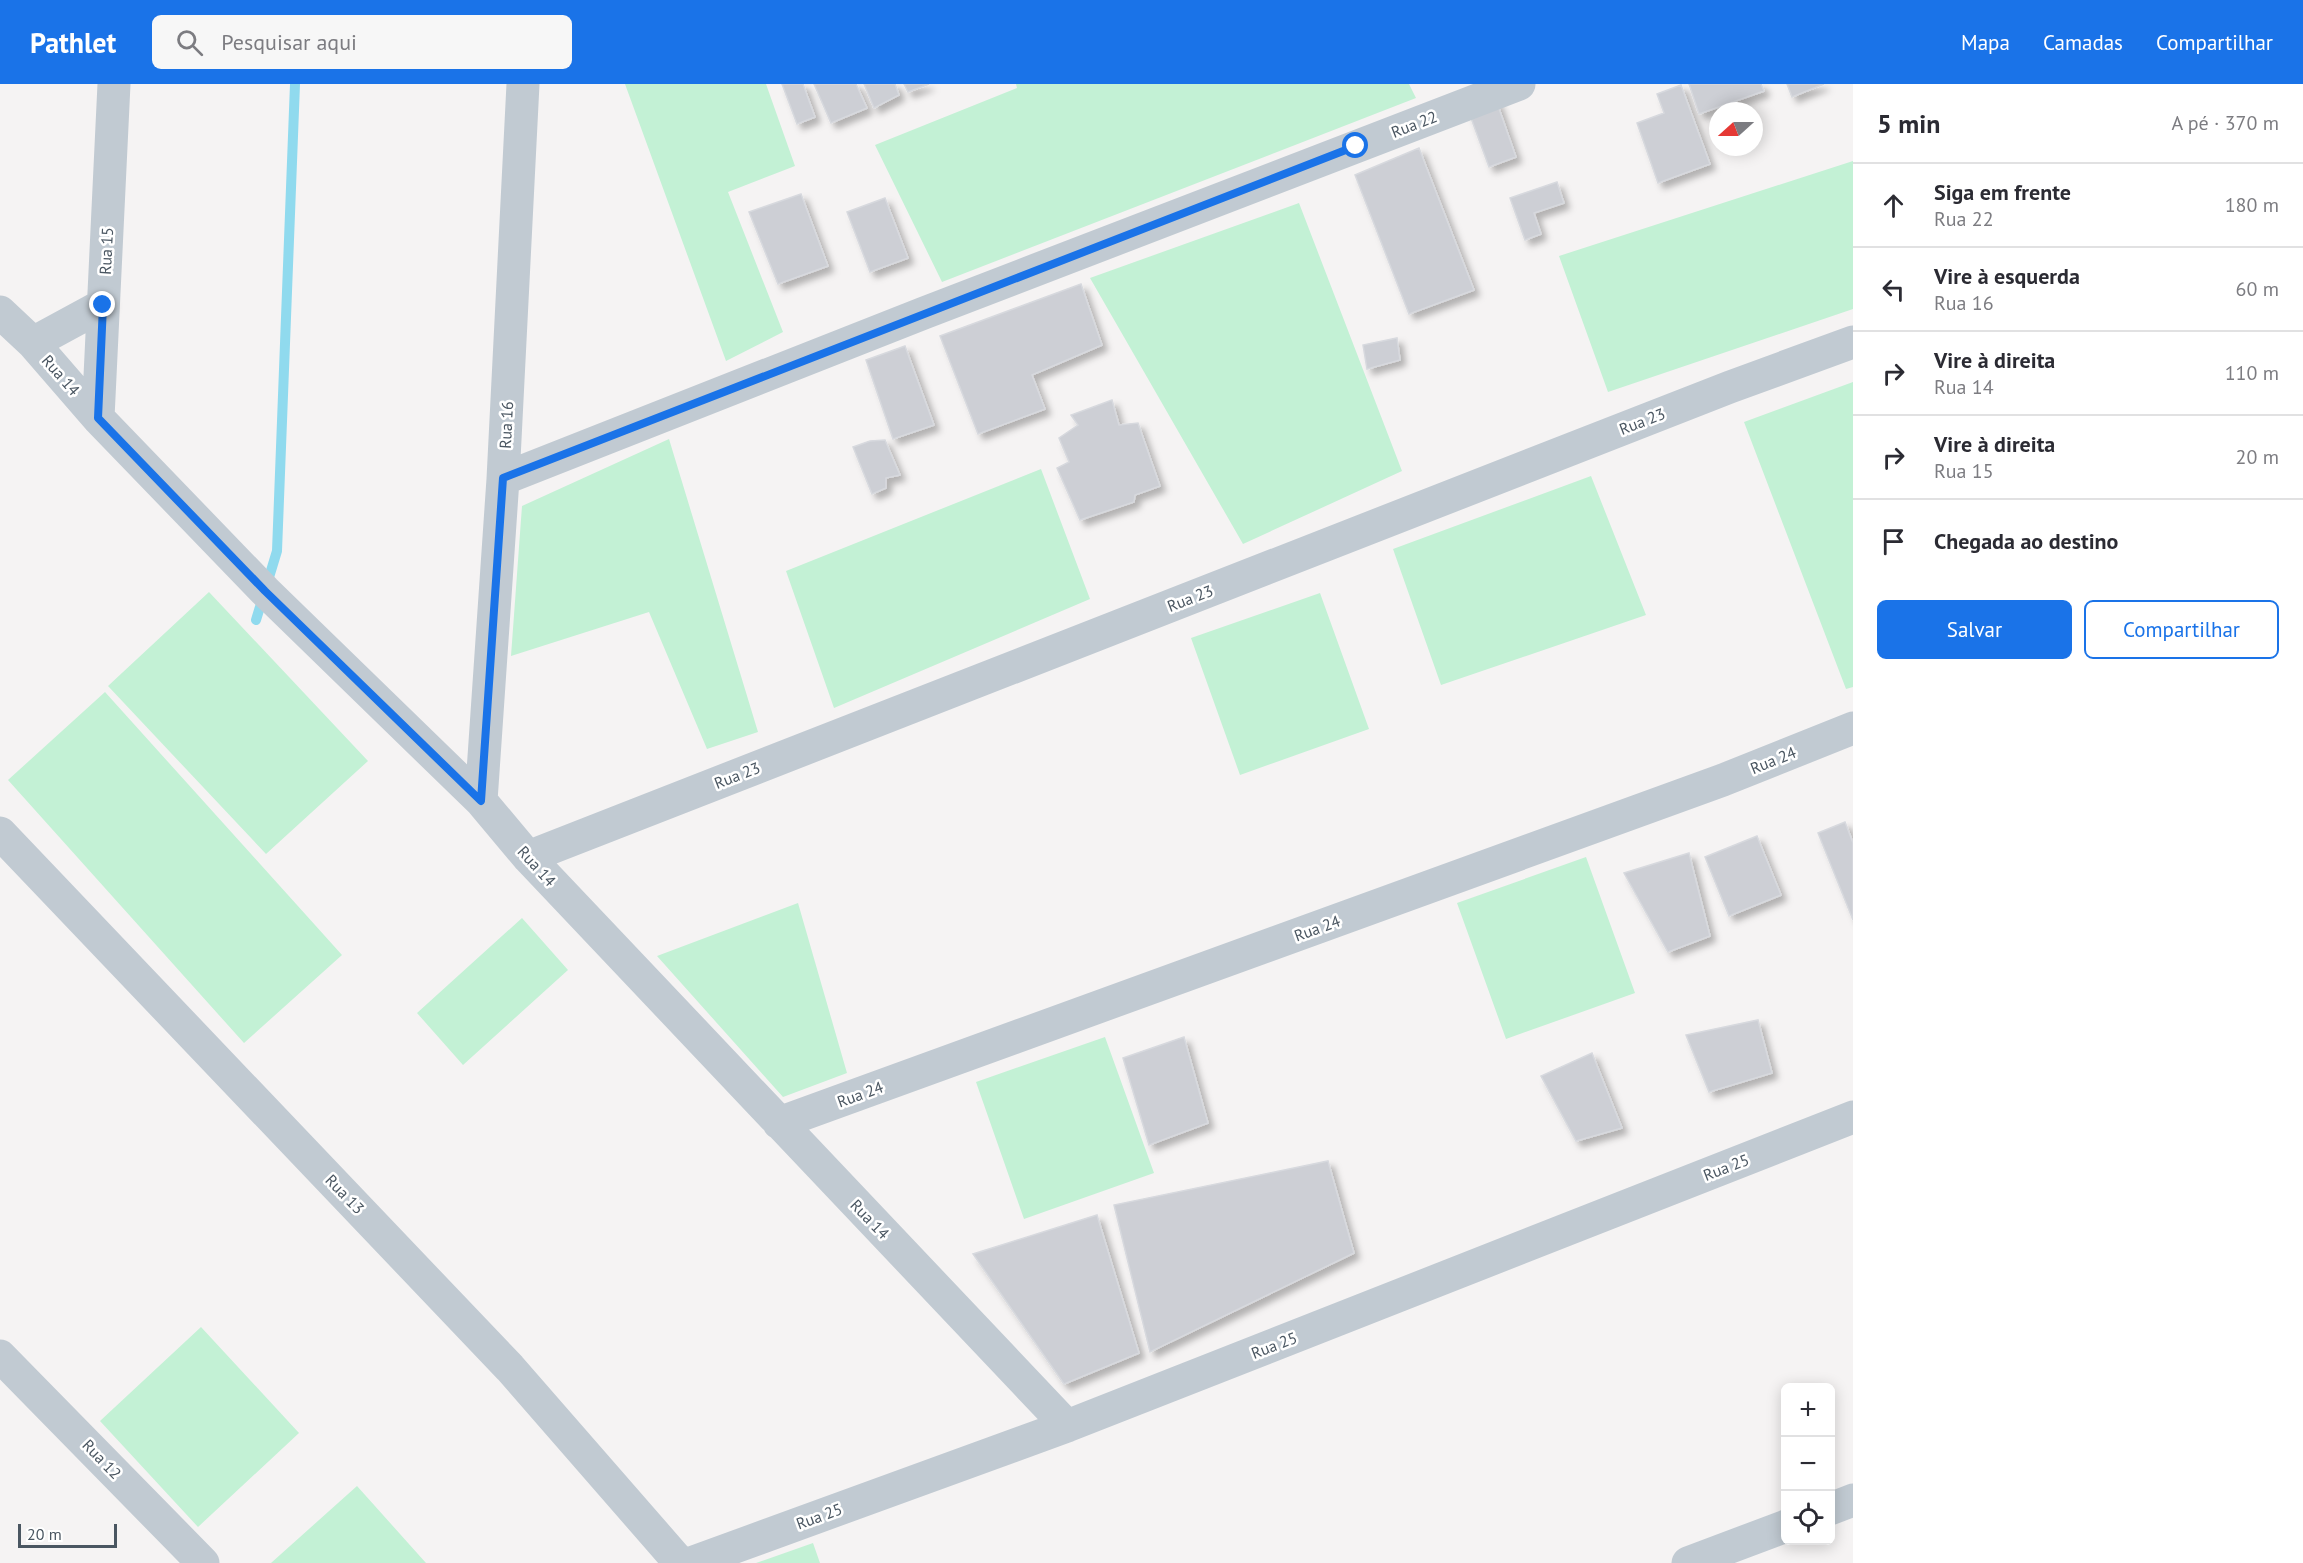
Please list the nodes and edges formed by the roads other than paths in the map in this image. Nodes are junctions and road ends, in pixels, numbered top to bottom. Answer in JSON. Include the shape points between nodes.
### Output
{"nodes":[{"id":1,"x":114,"y":84,"type":"edge"},
{"id":2,"x":523,"y":84,"type":"edge"},
{"id":3,"x":1519,"y":84,"type":"edge"},
{"id":4,"x":103,"y":305,"type":"junction"},
{"id":5,"x":0,"y":312,"type":"edge"},
{"id":6,"x":1853,"y":342,"type":"edge"},
{"id":7,"x":33,"y":343,"type":"junction"},
{"id":8,"x":98,"y":418,"type":"junction"},
{"id":9,"x":503,"y":478,"type":"junction"},
{"id":10,"x":1853,"y":728,"type":"edge"},
{"id":11,"x":481,"y":801,"type":"junction"},
{"id":12,"x":0,"y":833,"type":"edge"},
{"id":13,"x":528,"y":857,"type":"junction"},
{"id":14,"x":1853,"y":1117,"type":"edge"},
{"id":15,"x":779,"y":1123,"type":"junction"},
{"id":16,"x":0,"y":1356,"type":"edge"},
{"id":17,"x":1067,"y":1426,"type":"junction"},
{"id":18,"x":1853,"y":1500,"type":"edge"},
{"id":19,"x":1835,"y":1507,"type":"edge"},
{"id":20,"x":1781,"y":1528,"type":"edge"},
{"id":21,"x":203,"y":1563,"type":"edge"},
{"id":22,"x":680,"y":1563,"type":"edge"},
{"id":23,"x":691,"y":1563,"type":"edge"},
{"id":24,"x":1688,"y":1563,"type":"edge"}],
"edges":[{"from":1,"to":4,"type":"street","name":"Rua 15"},
{"from":2,"to":9,"type":"street","name":"Rua 16"},
{"from":3,"to":9,"type":"street","name":"Rua 22"},
{"from":4,"to":7,"type":"street"},
{"from":4,"to":8,"type":"street","name":"Rua 15"},
{"from":5,"to":7,"type":"street","name":"Rua 14"},
{"from":6,"to":13,"type":"street","name":"Rua 23"},
{"from":7,"to":8,"type":"street","name":"Rua 14"},
{"from":8,"to":11,"type":"street","name":"Rua 14","via":[[265,591]]},
{"from":9,"to":11,"type":"street","name":"Rua 16"},
{"from":10,"to":15,"type":"street","name":"Rua 24","via":[[1723,780]]},
{"from":11,"to":13,"type":"street","name":"Rua 14"},
{"from":12,"to":22,"type":"street","name":"Rua 13","via":[[510,1368]]},
{"from":13,"to":15,"type":"street","name":"Rua 14"},
{"from":14,"to":17,"type":"street","name":"Rua 25"},
{"from":15,"to":17,"type":"street","name":"Rua 14"},
{"from":16,"to":21,"type":"street","name":"Rua 12"},
{"from":17,"to":23,"type":"street","name":"Rua 25"},
{"from":18,"to":19,"type":"street"},
{"from":20,"to":24,"type":"street"}]}
